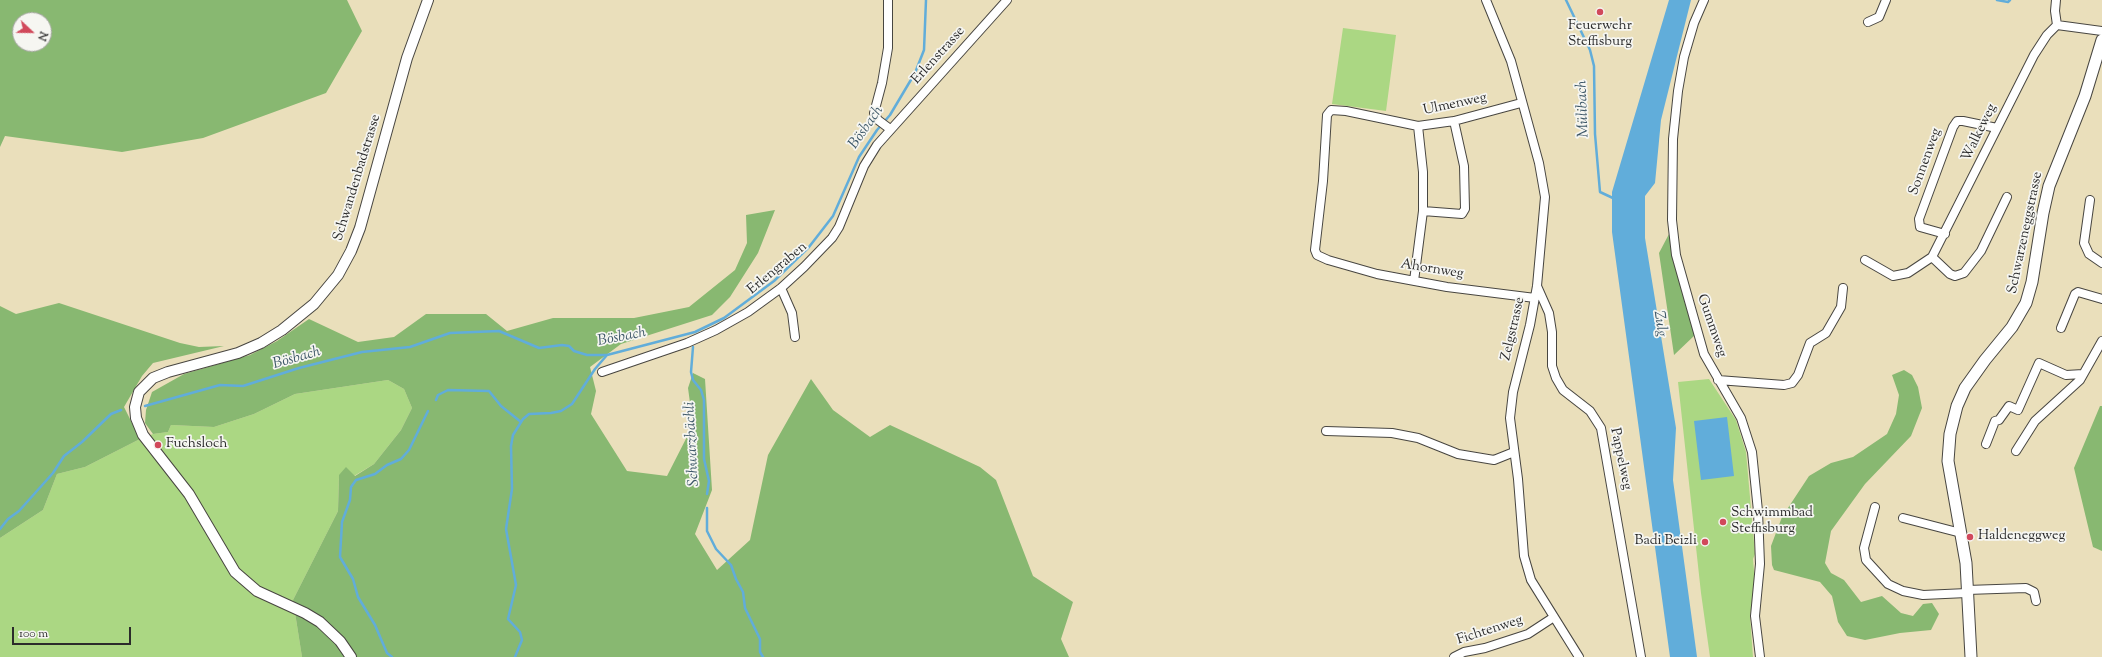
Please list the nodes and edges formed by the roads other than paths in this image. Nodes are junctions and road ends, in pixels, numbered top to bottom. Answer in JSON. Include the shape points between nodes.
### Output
{"nodes":[{"id":1,"x":428,"y":0,"type":"edge"},
{"id":2,"x":888,"y":0,"type":"edge"},
{"id":3,"x":1007,"y":0,"type":"edge"},
{"id":4,"x":1486,"y":0,"type":"edge"},
{"id":5,"x":1704,"y":0,"type":"edge"},
{"id":6,"x":1886,"y":0,"type":"edge"},
{"id":7,"x":2056,"y":0,"type":"edge"},
{"id":8,"x":1868,"y":22,"type":"dead end"},
{"id":9,"x":2057,"y":25,"type":"junction"},
{"id":10,"x":2102,"y":31,"type":"edge"},
{"id":11,"x":2102,"y":40,"type":"edge"},
{"id":12,"x":1522,"y":103,"type":"junction"},
{"id":13,"x":1454,"y":121,"type":"junction"},
{"id":14,"x":1418,"y":126,"type":"junction"},
{"id":15,"x":887,"y":128,"type":"junction"},
{"id":16,"x":1997,"y":128,"type":"junction"},
{"id":17,"x":2007,"y":197,"type":"dead end"},
{"id":18,"x":2090,"y":200,"type":"dead end"},
{"id":19,"x":1423,"y":211,"type":"junction"},
{"id":20,"x":1945,"y":234,"type":"junction"},
{"id":21,"x":1932,"y":257,"type":"junction"},
{"id":22,"x":1328,"y":260,"type":"joint"},
{"id":23,"x":1865,"y":260,"type":"dead end"},
{"id":24,"x":2102,"y":263,"type":"edge"},
{"id":25,"x":1414,"y":281,"type":"junction"},
{"id":26,"x":1537,"y":286,"type":"junction"},
{"id":27,"x":781,"y":288,"type":"junction"},
{"id":28,"x":1843,"y":288,"type":"dead end"},
{"id":29,"x":1535,"y":298,"type":"junction"},
{"id":30,"x":2102,"y":299,"type":"edge"},
{"id":31,"x":2061,"y":328,"type":"dead end"},
{"id":32,"x":795,"y":337,"type":"dead end"},
{"id":33,"x":2102,"y":341,"type":"edge"},
{"id":34,"x":602,"y":372,"type":"dead end"},
{"id":35,"x":2083,"y":374,"type":"junction"},
{"id":36,"x":1718,"y":380,"type":"junction"},
{"id":37,"x":1326,"y":431,"type":"dead end"},
{"id":38,"x":1986,"y":444,"type":"dead end"},
{"id":39,"x":1514,"y":452,"type":"junction"},
{"id":40,"x":2016,"y":452,"type":"dead end"},
{"id":41,"x":1875,"y":507,"type":"dead end"},
{"id":42,"x":1903,"y":518,"type":"dead end"},
{"id":43,"x":1961,"y":533,"type":"junction"},
{"id":44,"x":1967,"y":591,"type":"junction"},
{"id":45,"x":2036,"y":601,"type":"dead end"},
{"id":46,"x":1554,"y":616,"type":"junction"},
{"id":47,"x":350,"y":657,"type":"edge"},
{"id":48,"x":1454,"y":657,"type":"edge"},
{"id":49,"x":1579,"y":657,"type":"edge"},
{"id":50,"x":1641,"y":657,"type":"edge"},
{"id":51,"x":1760,"y":657,"type":"edge"},
{"id":52,"x":1971,"y":657,"type":"edge"}],
"edges":[{"from":1,"to":47,"type":"street","name":"Schwandenbadstrasse","via":[[407,58],[360,228],[338,275],[314,304],[282,330],[252,348],[153,378],[139,392],[134,407],[143,435],[189,494],[235,572],[257,592],[320,622],[340,640]]},
{"from":2,"to":15,"type":"street","via":[[888,48],[874,110],[875,116]]},
{"from":3,"to":15,"type":"street","name":"Erlenstrasse"},
{"from":4,"to":12,"type":"street","name":"Zelgstrasse","via":[[1511,61]]},
{"from":5,"to":36,"type":"street","name":"Gummweg","via":[[1684,57],[1678,91],[1673,139],[1672,220],[1676,255],[1687,296],[1704,354]]},
{"from":6,"to":8,"type":"street","via":[[1879,17]]},
{"from":7,"to":9,"type":"street"},
{"from":9,"to":10,"type":"street"},
{"from":9,"to":16,"type":"street","name":"Walkeweg","via":[[2047,34],[2034,55]]},
{"from":11,"to":43,"type":"main road","name":"Schwarzeneggstrasse","via":[[2085,96],[2049,186],[2026,303],[2012,327],[1965,388],[1953,418],[1948,460]]},
{"from":12,"to":13,"type":"street","name":"Ulmenweg"},
{"from":12,"to":26,"type":"street","name":"Zelgstrasse","via":[[1539,163],[1545,197]]},
{"from":13,"to":14,"type":"street","name":"Ulmenweg"},
{"from":13,"to":19,"type":"street","via":[[1464,166],[1465,209],[1462,214]]},
{"from":14,"to":19,"type":"street","via":[[1423,172]]},
{"from":14,"to":22,"type":"street","name":"Ulmenweg","via":[[1346,111],[1331,110],[1327,115],[1315,250],[1317,255]]},
{"from":15,"to":27,"type":"street","name":"Erlengraben","via":[[870,154],[845,216],[832,238]]},
{"from":16,"to":20,"type":"street","name":"Walkeweg"},
{"from":16,"to":20,"type":"street","name":"Sonnenweg","via":[[1963,121],[1957,121],[1953,127],[1919,219],[1920,227]]},
{"from":17,"to":21,"type":"street","via":[[1981,251],[1964,273],[1955,276],[1950,274]]},
{"from":18,"to":24,"type":"street","via":[[2084,243],[2089,254]]},
{"from":19,"to":25,"type":"street"},
{"from":20,"to":21,"type":"street","name":"Walkeweg"},
{"from":21,"to":23,"type":"street","name":"Walkeweg","via":[[1908,273],[1893,276]]},
{"from":22,"to":25,"type":"street","name":"Ahornweg"},
{"from":25,"to":29,"type":"street","name":"Ahornweg"},
{"from":26,"to":29,"type":"street","name":"Zelgstrasse"},
{"from":26,"to":50,"type":"street","name":"Pappelweg","via":[[1549,313],[1552,366],[1556,378],[1563,390],[1590,411],[1602,428]]},
{"from":27,"to":32,"type":"street","via":[[792,313]]},
{"from":27,"to":34,"type":"street","name":"Erlengraben","via":[[748,312],[716,330],[687,343]]},
{"from":28,"to":36,"type":"street","via":[[1840,307],[1826,332],[1810,343],[1798,375],[1792,383],[1784,385]]},
{"from":29,"to":39,"type":"street","name":"Zelgstrasse","via":[[1512,403],[1510,418]]},
{"from":30,"to":31,"type":"street","via":[[2078,292],[2075,294]]},
{"from":33,"to":35,"type":"street"},
{"from":35,"to":38,"type":"street","via":[[2066,375],[2039,363],[2018,410],[2009,406],[1999,420],[1995,421]]},
{"from":35,"to":40,"type":"street","via":[[2080,380],[2036,421]]},
{"from":36,"to":51,"type":"street","name":"Gummweg","via":[[1741,418],[1752,452],[1758,511],[1760,564],[1755,616]]},
{"from":37,"to":39,"type":"street","via":[[1392,433],[1418,438],[1458,454],[1494,460]]},
{"from":39,"to":46,"type":"street","name":"Zelgstrasse","via":[[1524,556],[1531,580]]},
{"from":41,"to":44,"type":"street","via":[[1864,548],[1866,560],[1888,584],[1903,591],[1923,595]]},
{"from":42,"to":43,"type":"street"},
{"from":43,"to":44,"type":"main road","name":"Schwarzeneggstrasse"},
{"from":44,"to":45,"type":"street","via":[[2026,588],[2034,592]]},
{"from":44,"to":52,"type":"main road","name":"Schwarzeneggstrasse"},
{"from":46,"to":48,"type":"street","name":"Fichtenweg","via":[[1528,634]]},
{"from":46,"to":49,"type":"street","name":"Zelgstrasse"}]}
